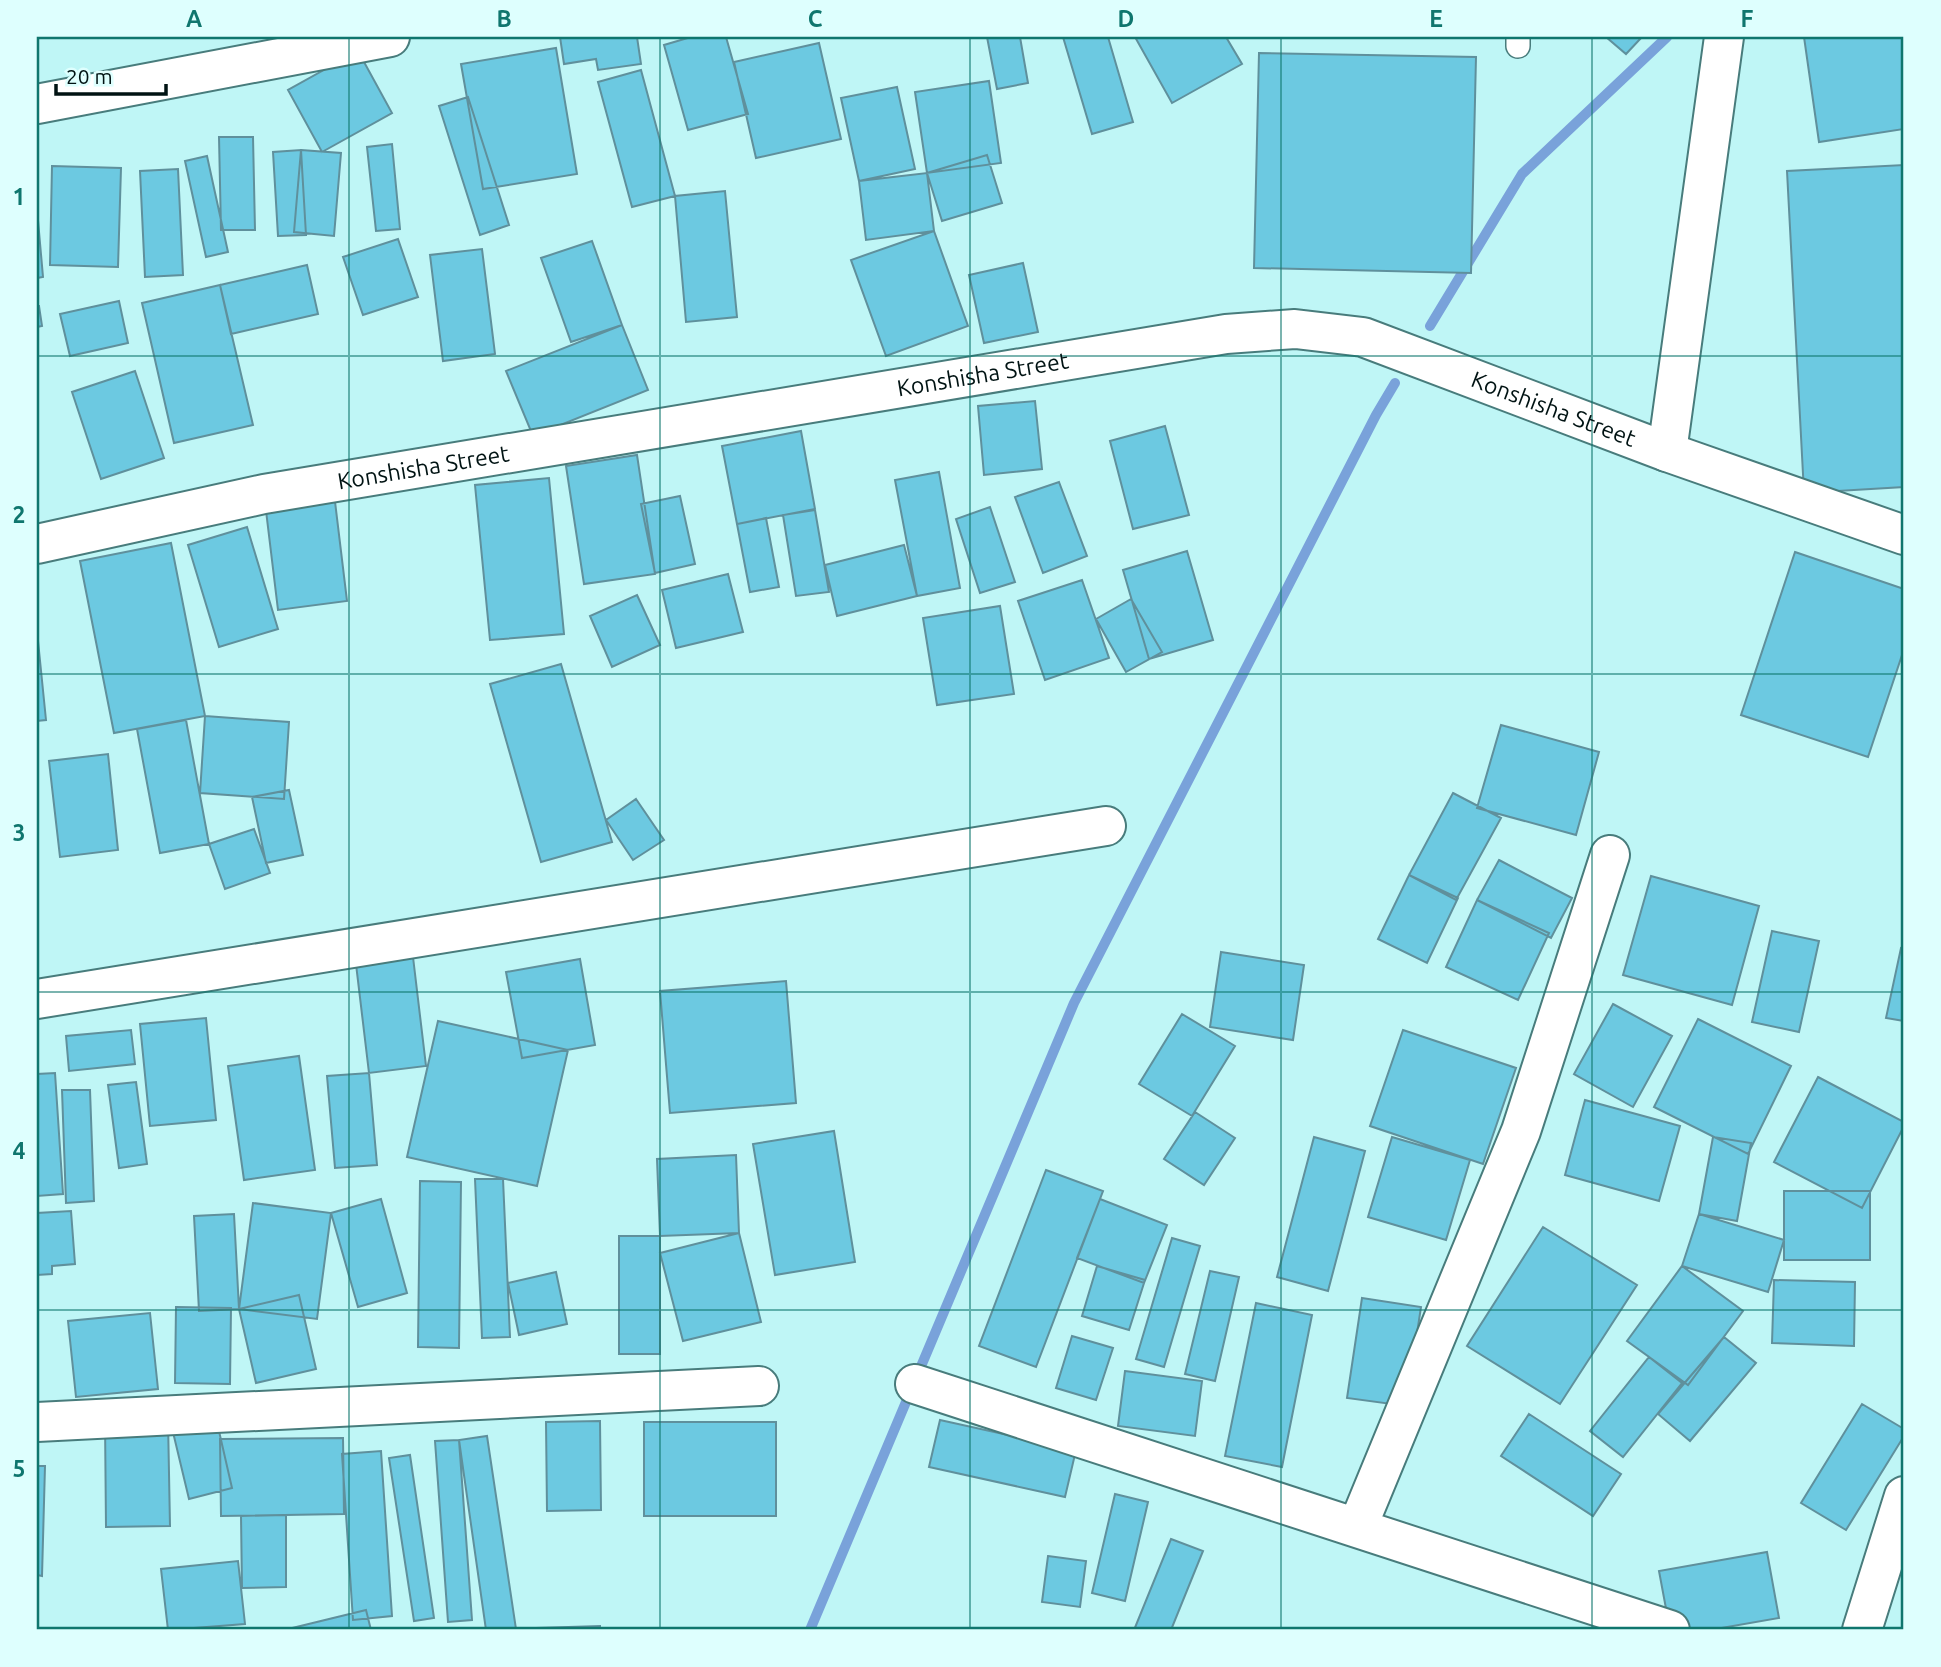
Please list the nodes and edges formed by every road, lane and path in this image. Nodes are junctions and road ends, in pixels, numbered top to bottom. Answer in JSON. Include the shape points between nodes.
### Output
{"nodes":[{"id":1,"x":390,"y":37,"type":"edge"},
{"id":2,"x":1724,"y":37,"type":"edge"},
{"id":3,"x":37,"y":104,"type":"edge"},
{"id":4,"x":1667,"y":452,"type":"junction"},
{"id":5,"x":1904,"y":534,"type":"edge"},
{"id":6,"x":37,"y":544,"type":"edge"},
{"id":7,"x":1106,"y":826,"type":"dead end"},
{"id":8,"x":1610,"y":855,"type":"dead end"},
{"id":9,"x":37,"y":999,"type":"edge"},
{"id":10,"x":915,"y":1384,"type":"dead end"},
{"id":11,"x":759,"y":1386,"type":"dead end"},
{"id":12,"x":37,"y":1422,"type":"edge"},
{"id":13,"x":1904,"y":1496,"type":"edge"},
{"id":14,"x":1357,"y":1528,"type":"junction"},
{"id":15,"x":1670,"y":1630,"type":"edge"},
{"id":16,"x":1862,"y":1630,"type":"edge"}],
"edges":[{"from":1,"to":3,"type":"street"},
{"from":2,"to":4,"type":"street"},
{"from":4,"to":5,"type":"street","name":"Konshisha Street"},
{"from":4,"to":6,"type":"street","name":"Konshisha Street","via":[[1363,337],[1295,329],[1226,334],[264,494]]},
{"from":7,"to":9,"type":"street"},
{"from":8,"to":14,"type":"street","via":[[1521,1131]]},
{"from":10,"to":14,"type":"street"},
{"from":11,"to":12,"type":"street"},
{"from":13,"to":16,"type":"street"},
{"from":14,"to":15,"type":"street"}]}
